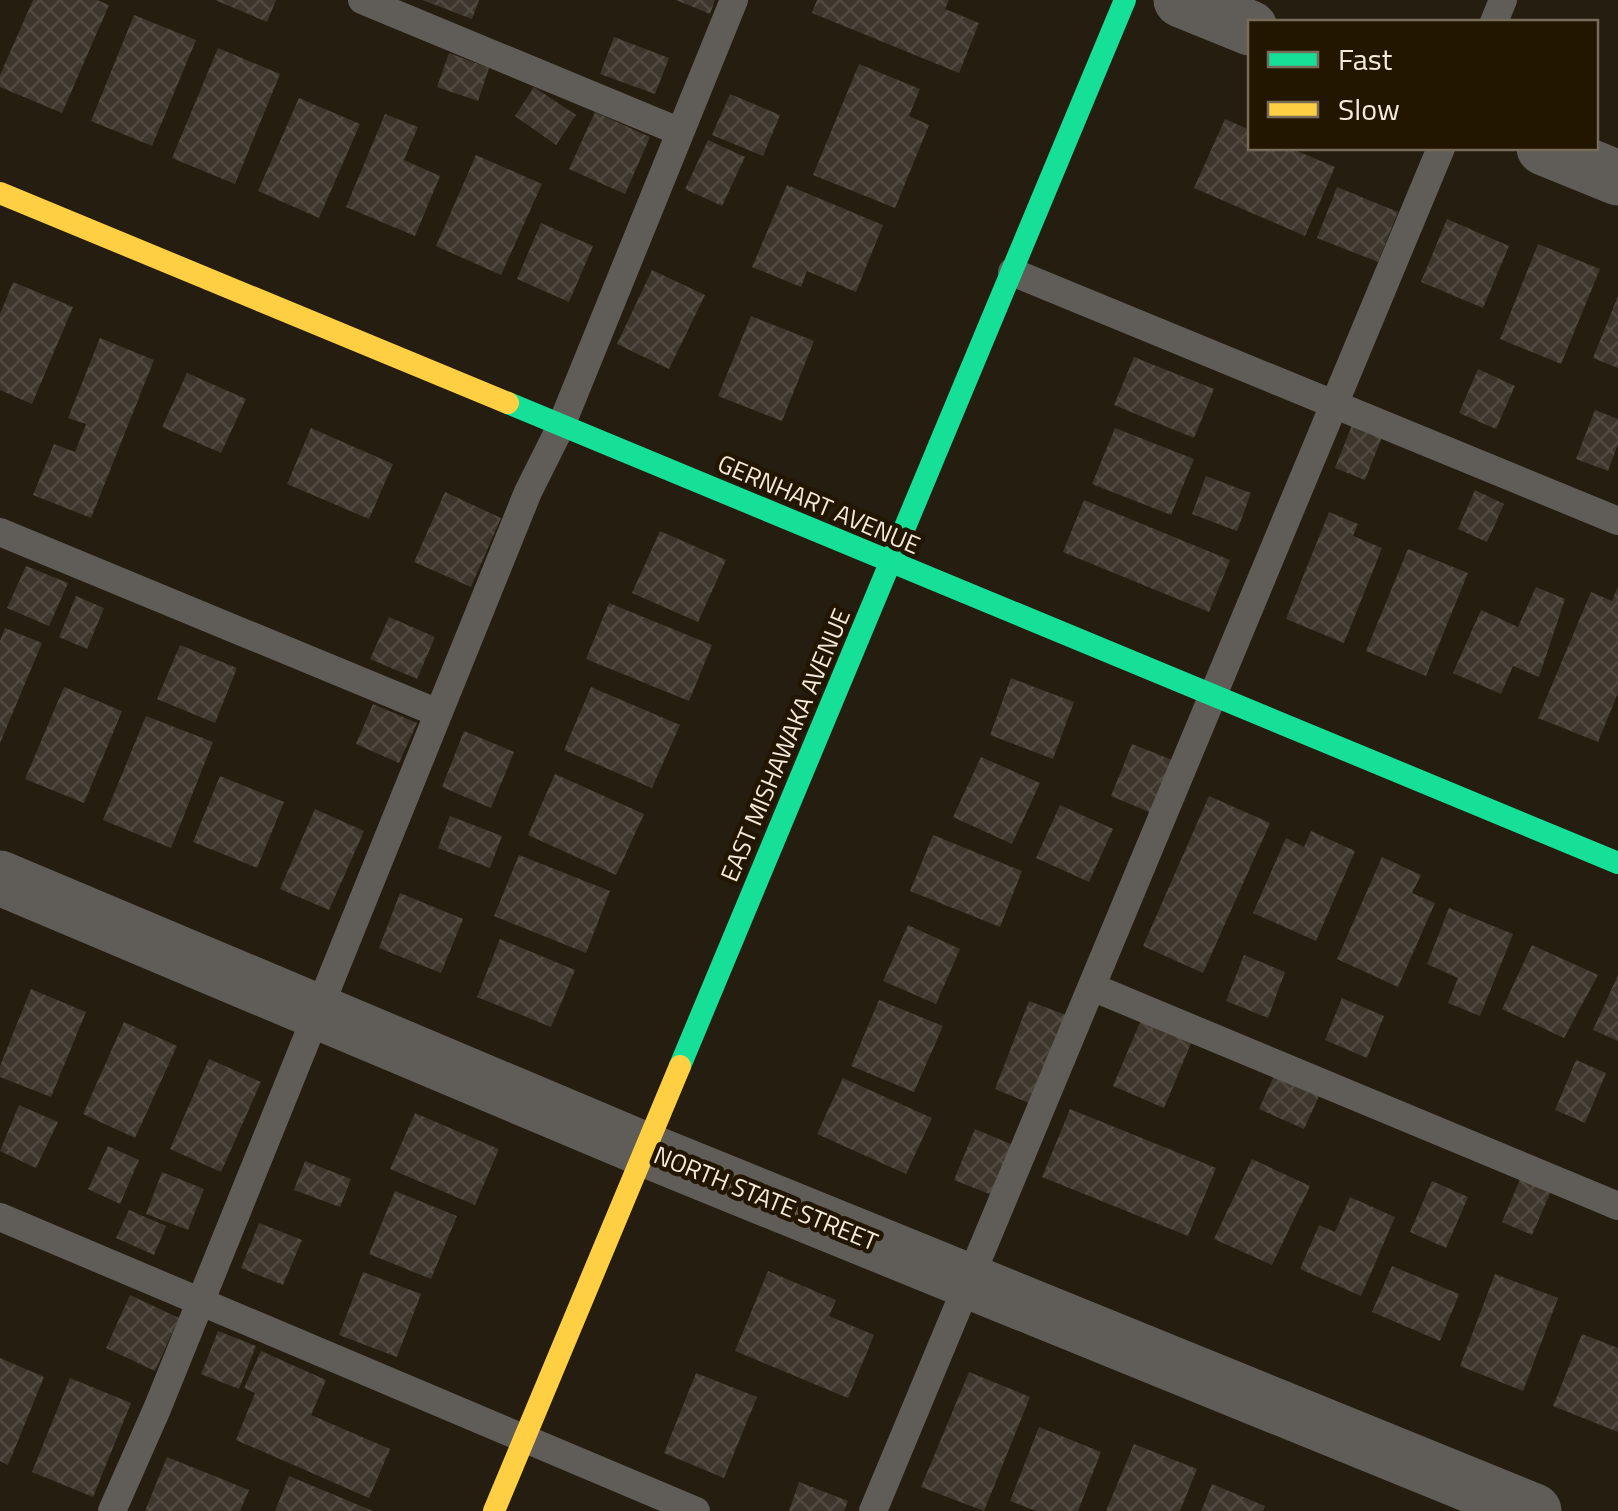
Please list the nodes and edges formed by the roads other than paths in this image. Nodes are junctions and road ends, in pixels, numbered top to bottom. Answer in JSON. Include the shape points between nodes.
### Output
{"nodes":[{"id":1,"x":362,"y":0,"type":"edge"},
{"id":2,"x":734,"y":0,"type":"edge"},
{"id":3,"x":1125,"y":0,"type":"edge"},
{"id":4,"x":1182,"y":0,"type":"edge"},
{"id":5,"x":1248,"y":27,"type":"edge"},
{"id":6,"x":678,"y":132,"type":"junction"},
{"id":7,"x":1441,"y":150,"type":"edge"},
{"id":8,"x":1549,"y":150,"type":"edge"},
{"id":9,"x":1618,"y":178,"type":"edge"},
{"id":10,"x":0,"y":193,"type":"edge"},
{"id":11,"x":1012,"y":272,"type":"junction"},
{"id":12,"x":1334,"y":403,"type":"junction"},
{"id":13,"x":561,"y":426,"type":"junction"},
{"id":14,"x":1618,"y":521,"type":"edge"},
{"id":15,"x":0,"y":532,"type":"edge"},
{"id":16,"x":890,"y":564,"type":"junction"},
{"id":17,"x":1213,"y":695,"type":"junction"},
{"id":18,"x":438,"y":713,"type":"junction"},
{"id":19,"x":1618,"y":863,"type":"edge"},
{"id":20,"x":0,"y":878,"type":"edge"},
{"id":21,"x":1092,"y":986,"type":"junction"},
{"id":22,"x":318,"y":1009,"type":"junction"},
{"id":23,"x":646,"y":1150,"type":"junction"},
{"id":24,"x":1618,"y":1206,"type":"edge"},
{"id":25,"x":0,"y":1217,"type":"edge"},
{"id":26,"x":969,"y":1281,"type":"junction"},
{"id":27,"x":200,"y":1300,"type":"junction"},
{"id":28,"x":524,"y":1440,"type":"junction"},
{"id":29,"x":112,"y":1511,"type":"edge"},
{"id":30,"x":494,"y":1511,"type":"edge"},
{"id":31,"x":696,"y":1511,"type":"edge"},
{"id":32,"x":874,"y":1511,"type":"edge"},
{"id":33,"x":1534,"y":1511,"type":"edge"}],
"edges":[{"from":1,"to":6,"type":"lane"},
{"from":2,"to":6,"type":"lane"},
{"from":3,"to":11,"type":"street","name":"EAST MISHAWAKA AVENUE"},
{"from":4,"to":5,"type":"street"},
{"from":6,"to":13,"type":"lane"},
{"from":7,"to":12,"type":"lane"},
{"from":8,"to":9,"type":"street"},
{"from":10,"to":13,"type":"street","name":"GERNHART AVENUE"},
{"from":11,"to":12,"type":"lane"},
{"from":11,"to":16,"type":"street","name":"EAST MISHAWAKA AVENUE"},
{"from":12,"to":14,"type":"lane"},
{"from":12,"to":17,"type":"lane"},
{"from":13,"to":16,"type":"street","name":"GERNHART AVENUE"},
{"from":13,"to":18,"type":"lane"},
{"from":15,"to":18,"type":"lane"},
{"from":16,"to":17,"type":"street","name":"GERNHART AVENUE"},
{"from":16,"to":23,"type":"street","name":"EAST MISHAWAKA AVENUE"},
{"from":17,"to":19,"type":"street","name":"GERNHART AVENUE"},
{"from":17,"to":21,"type":"lane"},
{"from":18,"to":22,"type":"lane"},
{"from":20,"to":22,"type":"street","name":"NORTH STATE STREET"},
{"from":21,"to":24,"type":"lane"},
{"from":21,"to":26,"type":"lane"},
{"from":22,"to":23,"type":"street","name":"NORTH STATE STREET"},
{"from":22,"to":27,"type":"lane"},
{"from":23,"to":26,"type":"street","name":"NORTH STATE STREET"},
{"from":23,"to":28,"type":"street","name":"EAST MISHAWAKA AVENUE"},
{"from":25,"to":27,"type":"lane"},
{"from":26,"to":32,"type":"lane"},
{"from":26,"to":33,"type":"street","name":"NORTH STATE STREET"},
{"from":27,"to":28,"type":"lane"},
{"from":27,"to":29,"type":"lane"},
{"from":28,"to":30,"type":"street","name":"EAST MISHAWAKA AVENUE"},
{"from":28,"to":31,"type":"lane"}]}
